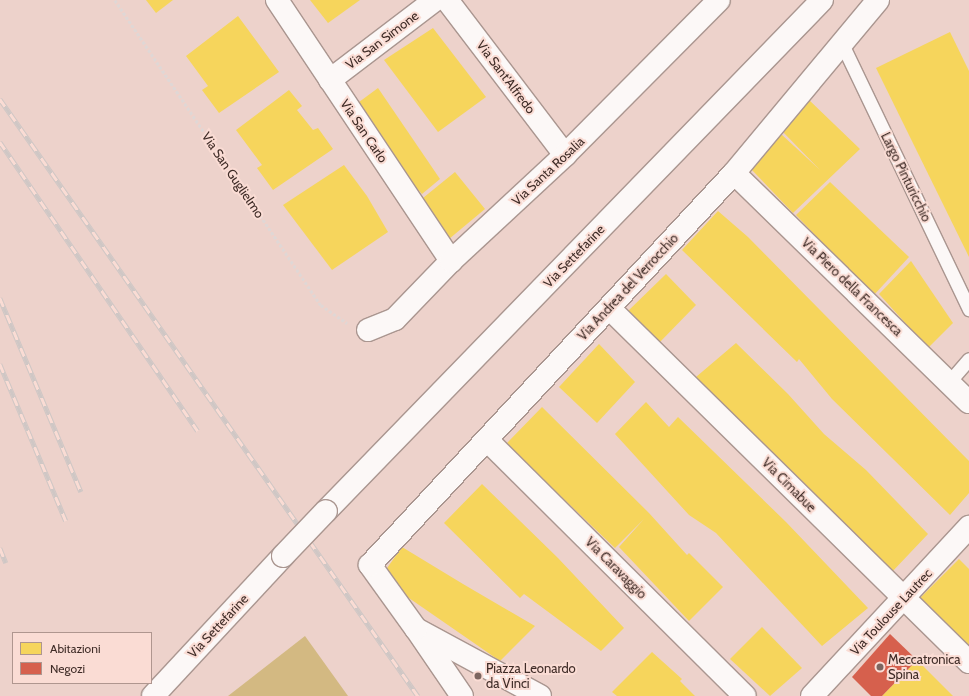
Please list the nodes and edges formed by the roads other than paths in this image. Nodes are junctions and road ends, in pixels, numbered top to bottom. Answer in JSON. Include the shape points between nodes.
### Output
{"nodes":[{"id":1,"x":277,"y":0,"type":"edge"},
{"id":2,"x":435,"y":0,"type":"edge"},
{"id":3,"x":447,"y":0,"type":"edge"},
{"id":4,"x":719,"y":0,"type":"edge"},
{"id":5,"x":822,"y":0,"type":"edge"},
{"id":6,"x":878,"y":0,"type":"edge"},
{"id":7,"x":842,"y":46,"type":"junction"},
{"id":8,"x":330,"y":80,"type":"junction"},
{"id":9,"x":566,"y":155,"type":"junction"},
{"id":10,"x":734,"y":173,"type":"junction"},
{"id":11,"x":451,"y":261,"type":"junction"},
{"id":12,"x":609,"y":308,"type":"junction"},
{"id":13,"x":969,"y":309,"type":"edge"},
{"id":14,"x":368,"y":330,"type":"road end"},
{"id":15,"x":969,"y":359,"type":"edge"},
{"id":16,"x":948,"y":382,"type":"junction"},
{"id":17,"x":969,"y":402,"type":"edge"},
{"id":18,"x":486,"y":440,"type":"junction"},
{"id":19,"x":969,"y":527,"type":"edge"},
{"id":20,"x":904,"y":598,"type":"junction"},
{"id":21,"x":416,"y":629,"type":"junction"},
{"id":22,"x":969,"y":662,"type":"edge"},
{"id":23,"x":153,"y":696,"type":"edge"},
{"id":24,"x":462,"y":696,"type":"edge"},
{"id":25,"x":540,"y":696,"type":"edge"},
{"id":26,"x":745,"y":696,"type":"edge"},
{"id":27,"x":812,"y":696,"type":"edge"}],
"edges":[{"from":1,"to":8,"type":"street","name":"Via San Carlo"},
{"from":2,"to":8,"type":"street","name":"Via San Simone"},
{"from":3,"to":9,"type":"street","name":"Via Sant'Alfredo"},
{"from":4,"to":9,"type":"street","name":"Via Santa Rosalia"},
{"from":5,"to":23,"type":"street","name":"Via Settefarine","bridge":true,"via":[[326,511]]},
{"from":6,"to":7,"type":"street","name":"Via Andrea del Verrocchio"},
{"from":7,"to":10,"type":"street","name":"Via Andrea del Verrocchio"},
{"from":7,"to":13,"type":"lane","name":"Largo Pinturicchio"},
{"from":8,"to":11,"type":"street","name":"Via San Carlo"},
{"from":9,"to":11,"type":"street","name":"Via Santa Rosalia"},
{"from":10,"to":12,"type":"street","name":"Via Andrea del Verrocchio"},
{"from":10,"to":16,"type":"street","name":"Via Piero della Francesca"},
{"from":11,"to":14,"type":"street","name":"Via Santa Rosalia","via":[[395,318]]},
{"from":12,"to":18,"type":"street","name":"Via Andrea del Verrocchio"},
{"from":12,"to":20,"type":"street","name":"Via Cimabue"},
{"from":15,"to":16,"type":"lane"},
{"from":16,"to":17,"type":"street","name":"Via Piero della Francesca"},
{"from":18,"to":21,"type":"street","name":"Via Andrea del Verrocchio","via":[[370,565]]},
{"from":18,"to":26,"type":"street","name":"Via Caravaggio"},
{"from":19,"to":20,"type":"street","name":"Via Toulouse Lautrec"},
{"from":20,"to":22,"type":"street","name":"Via Cimabue"},
{"from":20,"to":27,"type":"street","name":"Via Toulouse Lautrec"},
{"from":21,"to":24,"type":"street"},
{"from":21,"to":25,"type":"street"}]}
